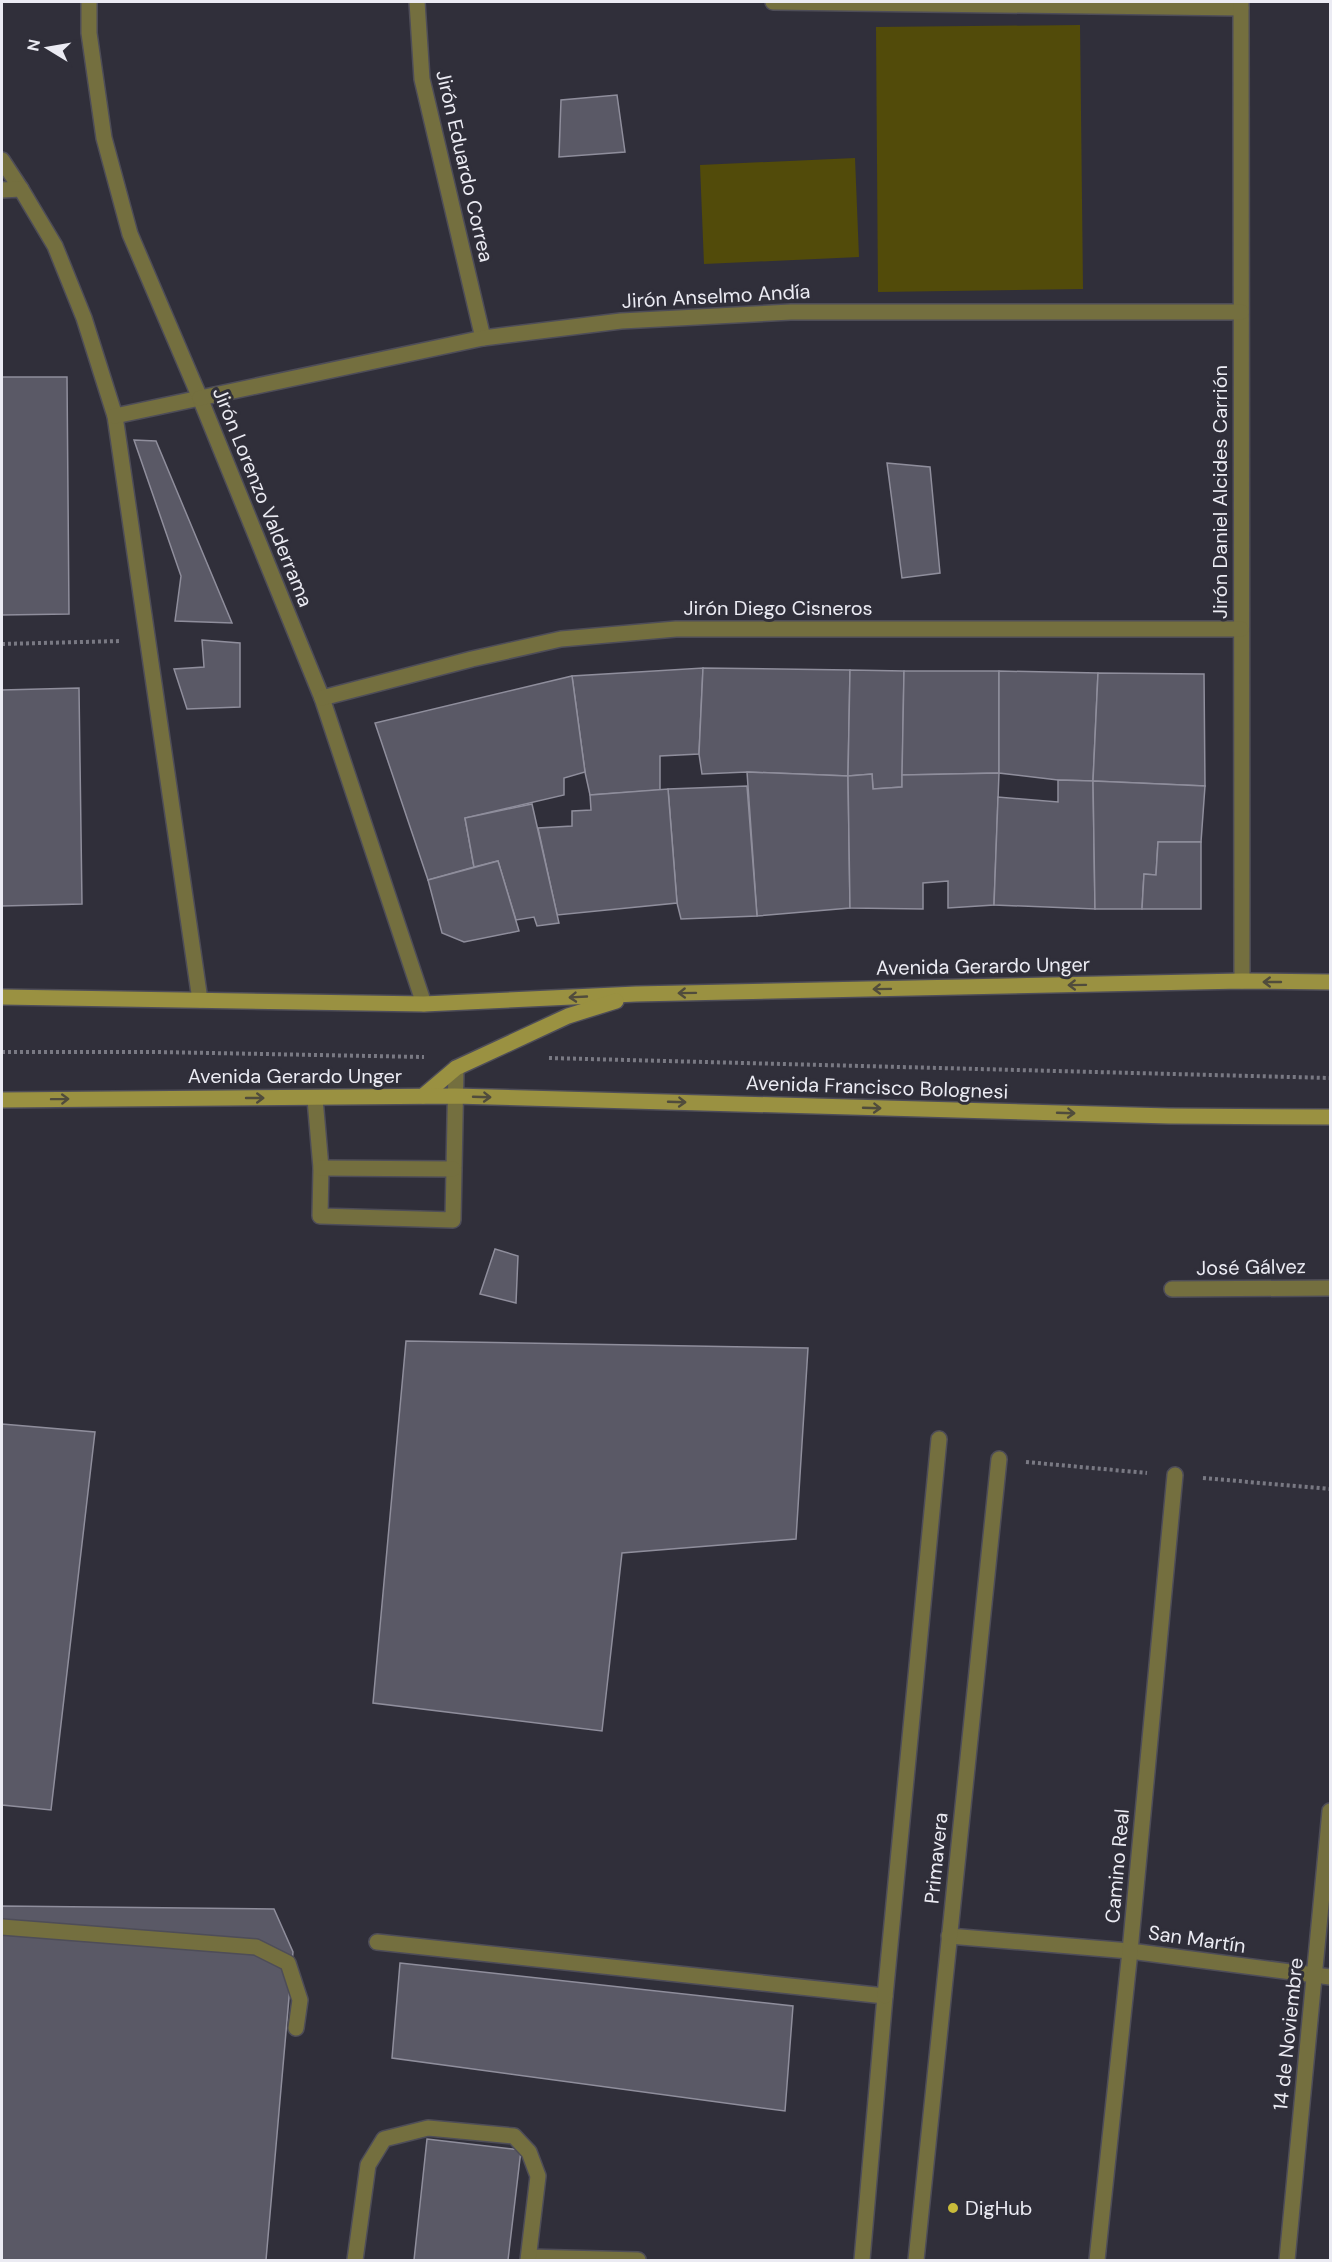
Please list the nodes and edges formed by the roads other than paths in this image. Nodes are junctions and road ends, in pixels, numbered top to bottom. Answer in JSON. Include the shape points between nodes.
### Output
{"nodes":[{"id":1,"x":89,"y":2,"type":"edge"},
{"id":2,"x":417,"y":2,"type":"edge"},
{"id":3,"x":773,"y":2,"type":"edge"},
{"id":4,"x":1241,"y":5,"type":"edge"},
{"id":5,"x":2,"y":160,"type":"edge"},
{"id":6,"x":21,"y":189,"type":"junction"},
{"id":7,"x":2,"y":190,"type":"edge"},
{"id":8,"x":1241,"y":312,"type":"junction"},
{"id":9,"x":483,"y":338,"type":"junction"},
{"id":10,"x":200,"y":399,"type":"junction"},
{"id":11,"x":115,"y":416,"type":"junction"},
{"id":12,"x":1241,"y":629,"type":"junction"},
{"id":13,"x":322,"y":698,"type":"junction"},
{"id":14,"x":1242,"y":981,"type":"junction"},
{"id":15,"x":1330,"y":982,"type":"edge"},
{"id":16,"x":636,"y":994,"type":"junction"},
{"id":17,"x":2,"y":997,"type":"edge"},
{"id":18,"x":201,"y":1000,"type":"junction"},
{"id":19,"x":424,"y":1004,"type":"junction"},
{"id":20,"x":456,"y":1068,"type":"junction"},
{"id":21,"x":423,"y":1096,"type":"junction"},
{"id":22,"x":455,"y":1096,"type":"junction"},
{"id":23,"x":315,"y":1098,"type":"junction"},
{"id":24,"x":2,"y":1100,"type":"edge"},
{"id":25,"x":1330,"y":1117,"type":"edge"},
{"id":26,"x":321,"y":1168,"type":"junction"},
{"id":27,"x":453,"y":1169,"type":"junction"},
{"id":28,"x":1330,"y":1287,"type":"edge"},
{"id":29,"x":1172,"y":1289,"type":"dead end"},
{"id":30,"x":939,"y":1439,"type":"dead end"},
{"id":31,"x":999,"y":1460,"type":"dead end"},
{"id":32,"x":1175,"y":1475,"type":"dead end"},
{"id":33,"x":1330,"y":1811,"type":"edge"},
{"id":34,"x":2,"y":1927,"type":"edge"},
{"id":35,"x":949,"y":1936,"type":"junction"},
{"id":36,"x":377,"y":1942,"type":"dead end"},
{"id":37,"x":1130,"y":1951,"type":"junction"},
{"id":38,"x":1315,"y":1976,"type":"junction"},
{"id":39,"x":1330,"y":1977,"type":"edge"},
{"id":40,"x":885,"y":1996,"type":"junction"},
{"id":41,"x":296,"y":2028,"type":"dead end"},
{"id":42,"x":529,"y":2259,"type":"edge"},
{"id":43,"x":356,"y":2260,"type":"edge"},
{"id":44,"x":638,"y":2260,"type":"edge"},
{"id":45,"x":862,"y":2260,"type":"edge"},
{"id":46,"x":916,"y":2260,"type":"edge"},
{"id":47,"x":1097,"y":2260,"type":"edge"},
{"id":48,"x":1287,"y":2260,"type":"edge"}],
"edges":[{"from":1,"to":10,"type":"street","name":"Jirón Lorenzo Valderrama","via":[[95,88],[114,181],[130,234]]},
{"from":2,"to":9,"type":"street","name":"Jirón Eduardo Correa","via":[[422,79]]},
{"from":3,"to":4,"type":"street"},
{"from":4,"to":8,"type":"street","name":"Jirón Daniel Alcides Carrión"},
{"from":5,"to":6,"type":"street"},
{"from":6,"to":7,"type":"street"},
{"from":6,"to":11,"type":"street","via":[[55,246],[84,318]]},
{"from":8,"to":9,"type":"street","name":"Jirón Anselmo Andía","via":[[791,312],[621,321]]},
{"from":8,"to":12,"type":"street","name":"Jirón Daniel Alcides Carrión"},
{"from":9,"to":10,"type":"street","name":"Jirón Anselmo Andía"},
{"from":10,"to":11,"type":"street","name":"Jirón Anselmo Andía"},
{"from":10,"to":13,"type":"street","name":"Jirón Lorenzo Valderrama"},
{"from":11,"to":18,"type":"street"},
{"from":12,"to":13,"type":"street","name":"Jirón Diego Cisneros","via":[[676,629],[561,639]]},
{"from":12,"to":14,"type":"street","name":"Jirón Daniel Alcides Carrión"},
{"from":13,"to":19,"type":"street","name":"Jirón Lorenzo Valderrama"},
{"from":15,"to":14,"type":"main road","name":"Avenida Gerardo Unger","one_way":true},
{"from":14,"to":16,"type":"main road","name":"Avenida Gerardo Unger","one_way":true},
{"from":16,"to":19,"type":"main road","name":"Avenida Gerardo Unger","one_way":true},
{"from":16,"to":20,"type":"main road","name":"Avenida Gerardo Unger","via":[[568,1016]]},
{"from":17,"to":18,"type":"main road","name":"Avenida Gerardo Unger"},
{"from":18,"to":19,"type":"main road","name":"Avenida Gerardo Unger"},
{"from":20,"to":21,"type":"main road","name":"Avenida Gerardo Unger"},
{"from":20,"to":22,"type":"street"},
{"from":21,"to":22,"type":"main road","name":"Avenida Francisco Bolognesi"},
{"from":21,"to":23,"type":"main road","name":"Avenida Gerardo Unger"},
{"from":22,"to":25,"type":"main road","name":"Avenida Francisco Bolognesi","one_way":true},
{"from":22,"to":27,"type":"street"},
{"from":24,"to":23,"type":"main road","name":"Avenida Gerardo Unger","one_way":true},
{"from":23,"to":26,"type":"street"},
{"from":26,"to":27,"type":"street"},
{"from":26,"to":27,"type":"street","via":[[320,1216],[453,1220]]},
{"from":28,"to":29,"type":"street","name":"José Gálvez"},
{"from":30,"to":40,"type":"street"},
{"from":31,"to":35,"type":"street","name":"Primavera"},
{"from":32,"to":37,"type":"street","name":"Camino Real"},
{"from":33,"to":38,"type":"street","name":"14 de Noviembre"},
{"from":34,"to":41,"type":"street","via":[[256,1947],[288,1963],[300,2000]]},
{"from":35,"to":37,"type":"street","name":"San Martín"},
{"from":35,"to":46,"type":"street","name":"Primavera"},
{"from":36,"to":40,"type":"street"},
{"from":37,"to":38,"type":"street","name":"San Martín"},
{"from":37,"to":47,"type":"street","name":"Camino Real"},
{"from":38,"to":39,"type":"street","name":"San Martín"},
{"from":38,"to":48,"type":"street","name":"14 de Noviembre"},
{"from":40,"to":45,"type":"street"},
{"from":42,"to":43,"type":"street","via":[[538,2176],[529,2152],[514,2136],[428,2127],[384,2139],[368,2165]]},
{"from":42,"to":44,"type":"street"}]}
